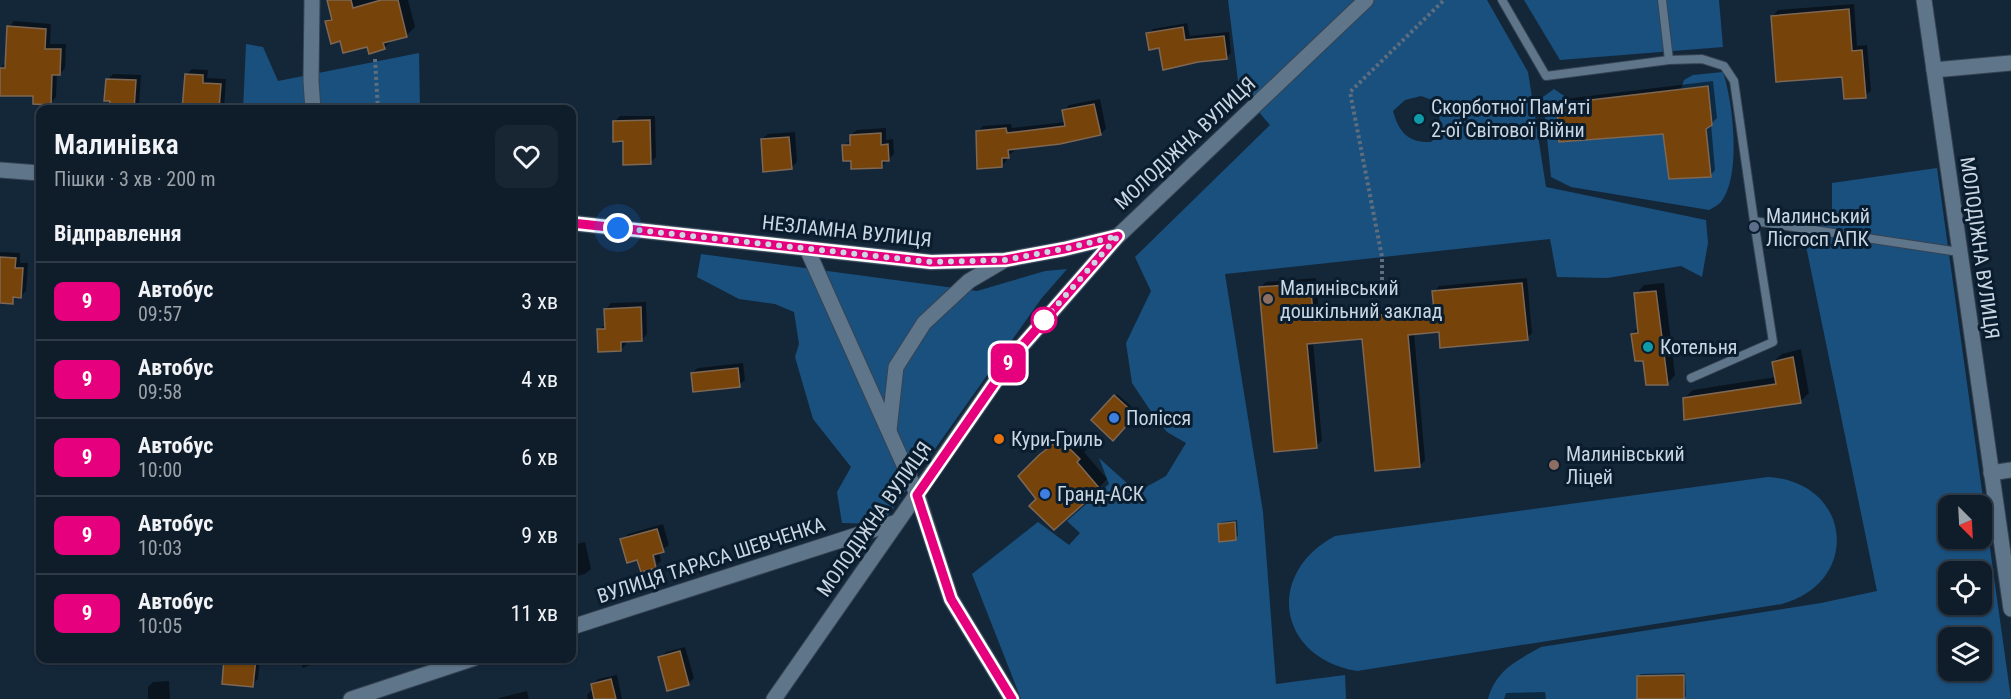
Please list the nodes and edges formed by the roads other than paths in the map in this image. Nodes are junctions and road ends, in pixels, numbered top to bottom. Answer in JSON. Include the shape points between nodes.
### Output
{"nodes":[{"id":1,"x":312,"y":0,"type":"edge"},
{"id":2,"x":1366,"y":0,"type":"edge"},
{"id":3,"x":1502,"y":0,"type":"edge"},
{"id":4,"x":1662,"y":0,"type":"edge"},
{"id":5,"x":1924,"y":0,"type":"edge"},
{"id":6,"x":1669,"y":60,"type":"junction"},
{"id":7,"x":2011,"y":63,"type":"edge"},
{"id":8,"x":1934,"y":70,"type":"junction"},
{"id":9,"x":313,"y":105,"type":"edge"},
{"id":10,"x":0,"y":170,"type":"edge"},
{"id":11,"x":36,"y":173,"type":"edge"},
{"id":12,"x":1754,"y":221,"type":"junction"},
{"id":13,"x":576,"y":223,"type":"edge"},
{"id":14,"x":1118,"y":236,"type":"junction"},
{"id":15,"x":807,"y":249,"type":"junction"},
{"id":16,"x":1959,"y":252,"type":"junction"},
{"id":17,"x":1005,"y":260,"type":"junction"},
{"id":18,"x":1691,"y":378,"type":"dead end"},
{"id":19,"x":889,"y":430,"type":"junction"},
{"id":20,"x":2011,"y":470,"type":"edge"},
{"id":21,"x":1991,"y":473,"type":"junction"},
{"id":22,"x":917,"y":495,"type":"junction"},
{"id":23,"x":897,"y":522,"type":"junction"},
{"id":24,"x":2011,"y":609,"type":"edge"},
{"id":25,"x":576,"y":626,"type":"edge"},
{"id":26,"x":460,"y":663,"type":"edge"},
{"id":27,"x":351,"y":699,"type":"edge"},
{"id":28,"x":774,"y":699,"type":"edge"},
{"id":29,"x":1012,"y":699,"type":"edge"}],
"edges":[{"from":1,"to":9,"type":"street"},
{"from":2,"to":14,"type":"street","name":"МОЛОДІЖНА ВУЛИЦЯ"},
{"from":3,"to":6,"type":"lane","via":[[1546,76]]},
{"from":4,"to":6,"type":"lane"},
{"from":5,"to":8,"type":"street","name":"МОЛОДІЖНА ВУЛИЦЯ"},
{"from":6,"to":12,"type":"lane","via":[[1702,59],[1724,66],[1734,81]]},
{"from":7,"to":8,"type":"street"},
{"from":8,"to":16,"type":"street","name":"МОЛОДІЖНА ВУЛИЦЯ"},
{"from":10,"to":11,"type":"street"},
{"from":12,"to":16,"type":"lane"},
{"from":12,"to":18,"type":"lane","via":[[1773,342]]},
{"from":13,"to":15,"type":"street","name":"НЕЗЛАМНА ВУЛИЦЯ"},
{"from":14,"to":17,"type":"street","name":"НЕЗЛАМНА ВУЛИЦЯ"},
{"from":14,"to":22,"type":"street","name":"МОЛОДІЖНА ВУЛИЦЯ","via":[[1014,355]]},
{"from":15,"to":17,"type":"street","name":"НЕЗЛАМНА ВУЛИЦЯ","via":[[931,262]]},
{"from":15,"to":19,"type":"street"},
{"from":16,"to":21,"type":"street","name":"МОЛОДІЖНА ВУЛИЦЯ"},
{"from":17,"to":19,"type":"street","via":[[969,281],[924,323],[896,367]]},
{"from":19,"to":22,"type":"street"},
{"from":20,"to":21,"type":"street"},
{"from":21,"to":24,"type":"street","name":"МОЛОДІЖНА ВУЛИЦЯ"},
{"from":22,"to":23,"type":"street","name":"МОЛОДІЖНА ВУЛИЦЯ"},
{"from":22,"to":29,"type":"street","via":[[951,599]]},
{"from":23,"to":25,"type":"street","name":"ВУЛИЦЯ ТАРАСА ШЕВЧЕНКА"},
{"from":23,"to":28,"type":"street","name":"МОЛОДІЖНА ВУЛИЦЯ"},
{"from":26,"to":27,"type":"street"}]}
